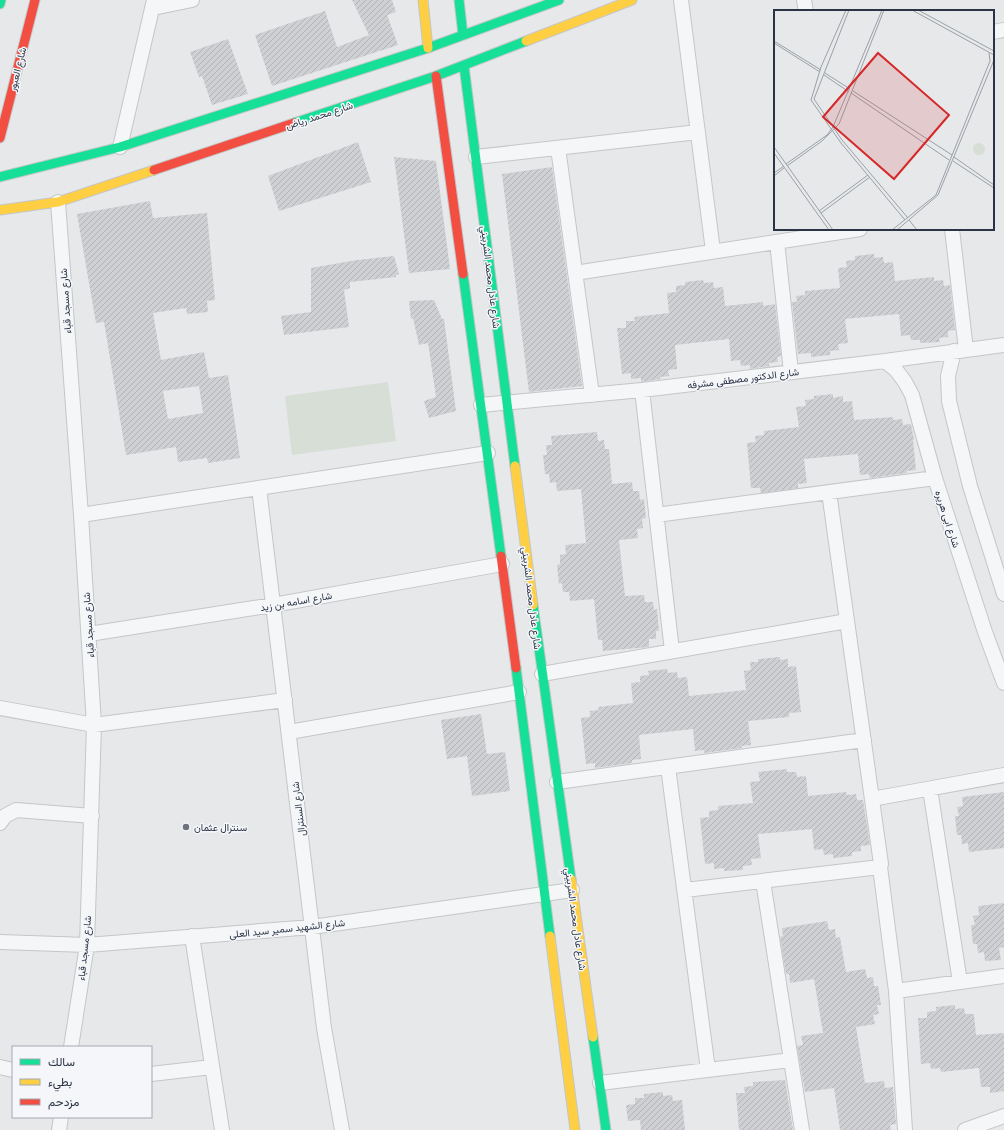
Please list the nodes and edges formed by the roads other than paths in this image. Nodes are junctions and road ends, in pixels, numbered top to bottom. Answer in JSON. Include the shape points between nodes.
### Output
{"nodes":[{"id":1,"x":1,"y":0,"type":"edge"},
{"id":2,"x":35,"y":0,"type":"edge"},
{"id":3,"x":192,"y":0,"type":"edge"},
{"id":4,"x":423,"y":0,"type":"edge"},
{"id":5,"x":459,"y":0,"type":"edge"},
{"id":6,"x":559,"y":0,"type":"edge"},
{"id":7,"x":632,"y":0,"type":"edge"},
{"id":8,"x":681,"y":0,"type":"edge"},
{"id":9,"x":804,"y":0,"type":"edge"},
{"id":10,"x":0,"y":4,"type":"edge"},
{"id":11,"x":154,"y":4,"type":"edge"},
{"id":12,"x":806,"y":10,"type":"edge"},
{"id":13,"x":1004,"y":30,"type":"edge"},
{"id":14,"x":994,"y":32,"type":"edge"},
{"id":15,"x":464,"y":35,"type":"junction"},
{"id":16,"x":428,"y":48,"type":"junction"},
{"id":17,"x":464,"y":66,"type":"junction"},
{"id":18,"x":436,"y":76,"type":"junction"},
{"id":19,"x":698,"y":132,"type":"junction"},
{"id":20,"x":0,"y":138,"type":"edge"},
{"id":21,"x":120,"y":148,"type":"junction"},
{"id":22,"x":558,"y":148,"type":"junction"},
{"id":23,"x":476,"y":157,"type":"junction"},
{"id":24,"x":0,"y":177,"type":"edge"},
{"id":25,"x":58,"y":202,"type":"junction"},
{"id":26,"x":0,"y":210,"type":"edge"},
{"id":27,"x":848,"y":230,"type":"edge"},
{"id":28,"x":952,"y":230,"type":"edge"},
{"id":29,"x":837,"y":231,"type":"edge"},
{"id":30,"x":776,"y":242,"type":"junction"},
{"id":31,"x":713,"y":251,"type":"junction"},
{"id":32,"x":575,"y":273,"type":"junction"},
{"id":33,"x":1004,"y":344,"type":"edge"},
{"id":34,"x":960,"y":351,"type":"junction"},
{"id":35,"x":884,"y":361,"type":"junction"},
{"id":36,"x":791,"y":372,"type":"junction"},
{"id":37,"x":642,"y":390,"type":"junction"},
{"id":38,"x":592,"y":395,"type":"junction"},
{"id":39,"x":507,"y":402,"type":"junction"},
{"id":40,"x":481,"y":405,"type":"junction"},
{"id":41,"x":488,"y":453,"type":"junction"},
{"id":42,"x":935,"y":478,"type":"junction"},
{"id":43,"x":259,"y":488,"type":"junction"},
{"id":44,"x":829,"y":492,"type":"junction"},
{"id":45,"x":81,"y":515,"type":"junction"},
{"id":46,"x":656,"y":516,"type":"junction"},
{"id":47,"x":502,"y":564,"type":"junction"},
{"id":48,"x":1004,"y":594,"type":"edge"},
{"id":49,"x":273,"y":605,"type":"junction"},
{"id":50,"x":847,"y":621,"type":"junction"},
{"id":51,"x":89,"y":634,"type":"junction"},
{"id":52,"x":672,"y":651,"type":"junction"},
{"id":53,"x":542,"y":674,"type":"junction"},
{"id":54,"x":1004,"y":683,"type":"edge"},
{"id":55,"x":519,"y":692,"type":"junction"},
{"id":56,"x":285,"y":700,"type":"junction"},
{"id":57,"x":0,"y":708,"type":"edge"},
{"id":58,"x":94,"y":725,"type":"junction"},
{"id":59,"x":289,"y":732,"type":"junction"},
{"id":60,"x":864,"y":740,"type":"junction"},
{"id":61,"x":668,"y":767,"type":"junction"},
{"id":62,"x":1004,"y":775,"type":"edge"},
{"id":63,"x":557,"y":782,"type":"junction"},
{"id":64,"x":930,"y":789,"type":"junction"},
{"id":65,"x":872,"y":799,"type":"junction"},
{"id":66,"x":92,"y":816,"type":"junction"},
{"id":67,"x":0,"y":823,"type":"edge"},
{"id":68,"x":880,"y":866,"type":"junction"},
{"id":69,"x":763,"y":881,"type":"junction"},
{"id":70,"x":572,"y":890,"type":"junction"},
{"id":71,"x":685,"y":890,"type":"junction"},
{"id":72,"x":545,"y":894,"type":"junction"},
{"id":73,"x":312,"y":927,"type":"junction"},
{"id":74,"x":192,"y":936,"type":"junction"},
{"id":75,"x":0,"y":942,"type":"edge"},
{"id":76,"x":87,"y":945,"type":"junction"},
{"id":77,"x":1004,"y":976,"type":"edge"},
{"id":78,"x":960,"y":982,"type":"junction"},
{"id":79,"x":896,"y":991,"type":"junction"},
{"id":80,"x":72,"y":1046,"type":"edge"},
{"id":81,"x":791,"y":1060,"type":"junction"},
{"id":82,"x":0,"y":1067,"type":"edge"},
{"id":83,"x":212,"y":1067,"type":"junction"},
{"id":84,"x":12,"y":1070,"type":"edge"},
{"id":85,"x":708,"y":1070,"type":"junction"},
{"id":86,"x":152,"y":1074,"type":"edge"},
{"id":87,"x":600,"y":1084,"type":"junction"},
{"id":88,"x":1004,"y":1116,"type":"edge"},
{"id":89,"x":61,"y":1118,"type":"edge"},
{"id":90,"x":59,"y":1130,"type":"edge"},
{"id":91,"x":222,"y":1130,"type":"edge"},
{"id":92,"x":342,"y":1130,"type":"edge"},
{"id":93,"x":575,"y":1130,"type":"edge"},
{"id":94,"x":606,"y":1130,"type":"edge"},
{"id":95,"x":802,"y":1130,"type":"edge"},
{"id":96,"x":905,"y":1130,"type":"edge"},
{"id":97,"x":965,"y":1130,"type":"edge"}],
"edges":[{"from":1,"to":10,"type":"street"},
{"from":2,"to":20,"type":"street","name":"شارع العبور"},
{"from":3,"to":11,"type":"street"},
{"from":4,"to":16,"type":"street"},
{"from":5,"to":15,"type":"street"},
{"from":6,"to":15,"type":"street"},
{"from":7,"to":17,"type":"street","name":"شارع محمد رياض"},
{"from":8,"to":19,"type":"street"},
{"from":9,"to":12,"type":"street"},
{"from":11,"to":21,"type":"street"},
{"from":13,"to":14,"type":"street"},
{"from":15,"to":16,"type":"street"},
{"from":16,"to":21,"type":"street"},
{"from":17,"to":18,"type":"street","name":"شارع محمد رياض"},
{"from":17,"to":23,"type":"street","name":"شارع عادل محمد الشربيني"},
{"from":18,"to":25,"type":"street","name":"شارع محمد رياض"},
{"from":18,"to":40,"type":"street"},
{"from":19,"to":22,"type":"street"},
{"from":19,"to":31,"type":"street"},
{"from":21,"to":24,"type":"street"},
{"from":22,"to":23,"type":"street"},
{"from":22,"to":32,"type":"street"},
{"from":23,"to":39,"type":"street","name":"شارع عادل محمد الشربيني"},
{"from":25,"to":26,"type":"street","name":"شارع محمد رياض"},
{"from":25,"to":45,"type":"street","name":"شارع مسجد قباء"},
{"from":27,"to":29,"type":"street"},
{"from":28,"to":34,"type":"street"},
{"from":29,"to":30,"type":"street"},
{"from":30,"to":31,"type":"street"},
{"from":30,"to":36,"type":"street"},
{"from":31,"to":32,"type":"street"},
{"from":32,"to":38,"type":"street"},
{"from":33,"to":34,"type":"street","name":"شارع الدكتور مصطفى مشرفه"},
{"from":34,"to":35,"type":"street","name":"شارع الدكتور مصطفى مشرفه"},
{"from":34,"to":48,"type":"street","via":[[948,376],[949,401],[970,486]]},
{"from":35,"to":36,"type":"street","name":"شارع الدكتور مصطفى مشرفه"},
{"from":35,"to":42,"type":"street","name":"شارع ابى هريره","via":[[896,370],[912,395]]},
{"from":36,"to":37,"type":"street","name":"شارع الدكتور مصطفى مشرفه"},
{"from":37,"to":38,"type":"street","name":"شارع الدكتور مصطفى مشرفه"},
{"from":37,"to":46,"type":"street"},
{"from":38,"to":39,"type":"street","name":"شارع الدكتور مصطفى مشرفه"},
{"from":39,"to":40,"type":"street","name":"شارع الدكتور مصطفى مشرفه"},
{"from":39,"to":53,"type":"street","name":"شارع عادل محمد الشربيني"},
{"from":40,"to":41,"type":"street"},
{"from":41,"to":43,"type":"street"},
{"from":41,"to":47,"type":"street"},
{"from":42,"to":44,"type":"street"},
{"from":42,"to":54,"type":"street","name":"شارع ابى هريره"},
{"from":43,"to":45,"type":"street"},
{"from":43,"to":49,"type":"street","name":"شارع السنترال"},
{"from":44,"to":46,"type":"street"},
{"from":44,"to":50,"type":"street"},
{"from":45,"to":51,"type":"street","name":"شارع مسجد قباء"},
{"from":46,"to":52,"type":"street"},
{"from":47,"to":49,"type":"street","name":"شارع اسامه بن زيد"},
{"from":47,"to":55,"type":"street"},
{"from":49,"to":51,"type":"street","name":"شارع اسامه بن زيد"},
{"from":49,"to":56,"type":"street","name":"شارع السنترال"},
{"from":50,"to":52,"type":"street"},
{"from":50,"to":60,"type":"street"},
{"from":51,"to":58,"type":"street","name":"شارع مسجد قباء"},
{"from":52,"to":53,"type":"street"},
{"from":53,"to":63,"type":"street","name":"شارع عادل محمد الشربيني"},
{"from":55,"to":59,"type":"street"},
{"from":55,"to":72,"type":"street"},
{"from":56,"to":58,"type":"street"},
{"from":56,"to":59,"type":"street","name":"شارع السنترال"},
{"from":57,"to":58,"type":"street"},
{"from":58,"to":66,"type":"street","name":"شارع مسجد قباء"},
{"from":59,"to":73,"type":"street","name":"شارع السنترال"},
{"from":60,"to":61,"type":"street"},
{"from":60,"to":65,"type":"street"},
{"from":61,"to":63,"type":"street"},
{"from":61,"to":71,"type":"street"},
{"from":62,"to":64,"type":"street"},
{"from":63,"to":70,"type":"street","name":"شارع عادل محمد الشربيني"},
{"from":64,"to":65,"type":"street"},
{"from":64,"to":78,"type":"street"},
{"from":65,"to":68,"type":"street"},
{"from":66,"to":67,"type":"street","via":[[16,810],[5,816]]},
{"from":66,"to":76,"type":"street","name":"شارع مسجد قباء"},
{"from":68,"to":69,"type":"street"},
{"from":68,"to":79,"type":"street"},
{"from":69,"to":71,"type":"street"},
{"from":69,"to":81,"type":"street"},
{"from":70,"to":72,"type":"street","name":"شارع الشهيد سمير سيد العلى"},
{"from":70,"to":87,"type":"street","name":"شارع عادل محمد الشربيني"},
{"from":71,"to":85,"type":"street"},
{"from":72,"to":73,"type":"street","name":"شارع الشهيد سمير سيد العلى"},
{"from":72,"to":93,"type":"street"},
{"from":73,"to":74,"type":"street","name":"شارع الشهيد سمير سيد العلى"},
{"from":73,"to":92,"type":"street","name":"شارع السنترال","via":[[324,1028]]},
{"from":74,"to":76,"type":"street","name":"شارع الشهيد سمير سيد العلى"},
{"from":74,"to":83,"type":"street"},
{"from":75,"to":76,"type":"street","name":"شارع الشهيد سمير سيد العلى"},
{"from":76,"to":80,"type":"street","name":"شارع مسجد قباء"},
{"from":77,"to":78,"type":"street"},
{"from":78,"to":79,"type":"street"},
{"from":79,"to":96,"type":"street"},
{"from":81,"to":85,"type":"street"},
{"from":81,"to":95,"type":"street"},
{"from":82,"to":84,"type":"street"},
{"from":83,"to":86,"type":"street"},
{"from":83,"to":91,"type":"street"},
{"from":85,"to":87,"type":"street"},
{"from":87,"to":94,"type":"street","name":"شارع عادل محمد الشربيني"},
{"from":88,"to":97,"type":"street"},
{"from":89,"to":90,"type":"street"}]}
